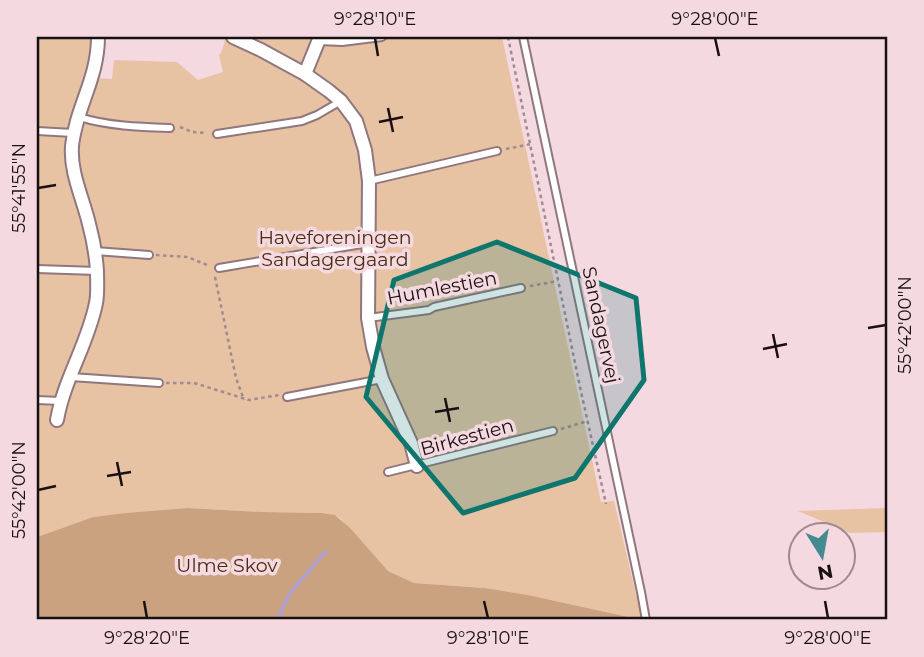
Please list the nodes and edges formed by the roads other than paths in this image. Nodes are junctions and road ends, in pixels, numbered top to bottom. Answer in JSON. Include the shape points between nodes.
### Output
{"nodes":[{"id":1,"x":98,"y":37,"type":"edge"},
{"id":2,"x":233,"y":37,"type":"edge"},
{"id":3,"x":382,"y":37,"type":"edge"},
{"id":4,"x":523,"y":37,"type":"edge"},
{"id":5,"x":319,"y":39,"type":"edge"},
{"id":6,"x":305,"y":74,"type":"junction"},
{"id":7,"x":341,"y":101,"type":"junction"},
{"id":8,"x":79,"y":117,"type":"junction"},
{"id":9,"x":170,"y":128,"type":"road end"},
{"id":10,"x":37,"y":131,"type":"edge"},
{"id":11,"x":74,"y":134,"type":"junction"},
{"id":12,"x":218,"y":134,"type":"road end"},
{"id":13,"x":497,"y":152,"type":"road end"},
{"id":14,"x":369,"y":181,"type":"junction"},
{"id":15,"x":368,"y":243,"type":"junction"},
{"id":16,"x":95,"y":251,"type":"junction"},
{"id":17,"x":149,"y":254,"type":"road end"},
{"id":18,"x":219,"y":268,"type":"dead end"},
{"id":19,"x":37,"y":269,"type":"edge"},
{"id":20,"x":97,"y":271,"type":"junction"},
{"id":21,"x":521,"y":288,"type":"road end"},
{"id":22,"x":368,"y":318,"type":"junction"},
{"id":23,"x":69,"y":377,"type":"junction"},
{"id":24,"x":382,"y":379,"type":"junction"},
{"id":25,"x":159,"y":383,"type":"road end"},
{"id":26,"x":287,"y":397,"type":"road end"},
{"id":27,"x":37,"y":400,"type":"edge"},
{"id":28,"x":60,"y":401,"type":"junction"},
{"id":29,"x":57,"y":420,"type":"dead end"},
{"id":30,"x":553,"y":430,"type":"road end"},
{"id":31,"x":417,"y":466,"type":"junction"},
{"id":32,"x":388,"y":472,"type":"dead end"},
{"id":33,"x":646,"y":620,"type":"edge"}],
"edges":[{"from":1,"to":8,"type":"street","via":[[95,71]]},
{"from":2,"to":6,"type":"street"},
{"from":3,"to":5,"type":"lane","via":[[342,42]]},
{"from":4,"to":33,"type":"lane","name":"Sandagervej"},
{"from":5,"to":6,"type":"street"},
{"from":6,"to":7,"type":"street"},
{"from":7,"to":12,"type":"lane","via":[[302,121]]},
{"from":7,"to":14,"type":"street","via":[[355,121]]},
{"from":8,"to":9,"type":"lane"},
{"from":8,"to":11,"type":"street"},
{"from":10,"to":11,"type":"lane"},
{"from":11,"to":16,"type":"street","via":[[74,170]]},
{"from":13,"to":14,"type":"lane"},
{"from":14,"to":15,"type":"street"},
{"from":15,"to":18,"type":"lane"},
{"from":15,"to":22,"type":"street"},
{"from":16,"to":17,"type":"lane"},
{"from":16,"to":20,"type":"street"},
{"from":19,"to":20,"type":"lane"},
{"from":20,"to":23,"type":"street","via":[[96,302]]},
{"from":21,"to":22,"type":"lane","name":"Humlestien","via":[[429,310]]},
{"from":22,"to":24,"type":"street"},
{"from":23,"to":25,"type":"lane"},
{"from":23,"to":28,"type":"street"},
{"from":24,"to":26,"type":"lane"},
{"from":24,"to":31,"type":"street"},
{"from":27,"to":28,"type":"lane"},
{"from":28,"to":29,"type":"street"},
{"from":30,"to":31,"type":"lane","name":"Birkestien"},
{"from":31,"to":32,"type":"lane","name":"Birkestien"}]}
